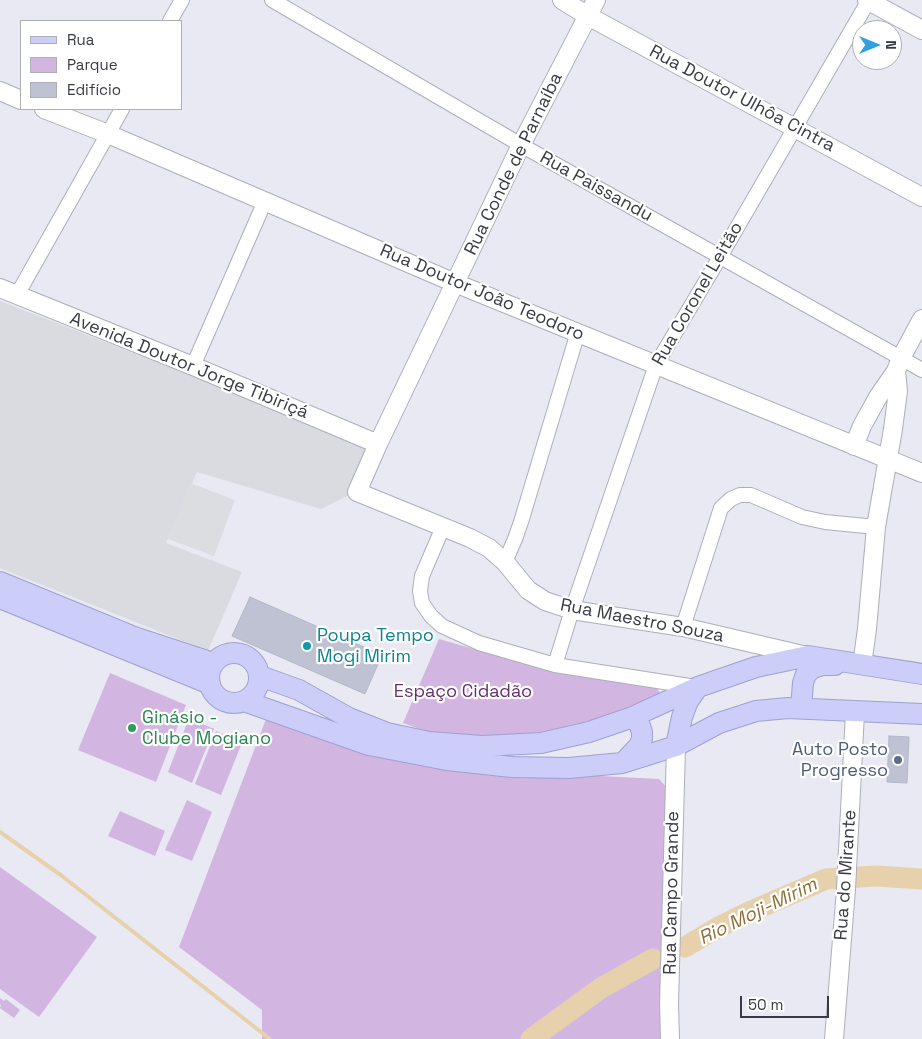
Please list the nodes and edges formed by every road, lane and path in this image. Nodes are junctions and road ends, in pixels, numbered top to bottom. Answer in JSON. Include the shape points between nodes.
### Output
{"nodes":[{"id":1,"x":182,"y":0,"type":"edge"},
{"id":2,"x":272,"y":0,"type":"edge"},
{"id":3,"x":562,"y":0,"type":"edge"},
{"id":4,"x":868,"y":0,"type":"edge"},
{"id":5,"x":592,"y":8,"type":"edge"},
{"id":6,"x":171,"y":20,"type":"edge"},
{"id":7,"x":922,"y":30,"type":"edge"},
{"id":8,"x":0,"y":91,"type":"edge"},
{"id":9,"x":20,"y":100,"type":"edge"},
{"id":10,"x":47,"y":110,"type":"edge"},
{"id":11,"x":121,"y":110,"type":"edge"},
{"id":12,"x":794,"y":127,"type":"junction"},
{"id":13,"x":108,"y":134,"type":"junction"},
{"id":14,"x":521,"y":145,"type":"junction"},
{"id":15,"x":922,"y":197,"type":"edge"},
{"id":16,"x":265,"y":201,"type":"junction"},
{"id":17,"x":720,"y":256,"type":"junction"},
{"id":18,"x":455,"y":283,"type":"junction"},
{"id":19,"x":0,"y":288,"type":"edge"},
{"id":20,"x":17,"y":295,"type":"junction"},
{"id":21,"x":922,"y":319,"type":"edge"},
{"id":22,"x":578,"y":332,"type":"junction"},
{"id":23,"x":898,"y":364,"type":"junction"},
{"id":24,"x":656,"y":365,"type":"junction"},
{"id":25,"x":193,"y":366,"type":"junction"},
{"id":26,"x":922,"y":370,"type":"edge"},
{"id":27,"x":378,"y":444,"type":"junction"},
{"id":28,"x":854,"y":446,"type":"junction"},
{"id":29,"x":888,"y":460,"type":"junction"},
{"id":30,"x":922,"y":473,"type":"edge"},
{"id":31,"x":358,"y":492,"type":"joint"},
{"id":32,"x":444,"y":527,"type":"junction"},
{"id":33,"x":876,"y":527,"type":"junction"},
{"id":34,"x":505,"y":562,"type":"junction"},
{"id":35,"x":0,"y":582,"type":"edge"},
{"id":36,"x":0,"y":598,"type":"edge"},
{"id":37,"x":572,"y":610,"type":"junction"},
{"id":38,"x":683,"y":628,"type":"junction"},
{"id":39,"x":808,"y":656,"type":"junction"},
{"id":40,"x":213,"y":663,"type":"junction"},
{"id":41,"x":862,"y":665,"type":"junction"},
{"id":42,"x":555,"y":666,"type":"junction"},
{"id":43,"x":921,"y":675,"type":"edge"},
{"id":44,"x":260,"y":676,"type":"junction"},
{"id":45,"x":210,"y":684,"type":"junction"},
{"id":46,"x":698,"y":687,"type":"junction"},
{"id":47,"x":244,"y":701,"type":"junction"},
{"id":48,"x":922,"y":702,"type":"edge"},
{"id":49,"x":801,"y":708,"type":"junction"},
{"id":50,"x":855,"y":712,"type":"junction"},
{"id":51,"x":922,"y":714,"type":"edge"},
{"id":52,"x":630,"y":718,"type":"junction"},
{"id":53,"x":676,"y":746,"type":"junction"},
{"id":54,"x":622,"y":763,"type":"junction"},
{"id":55,"x":670,"y":1039,"type":"edge"},
{"id":56,"x":834,"y":1039,"type":"edge"}],
"edges":[{"from":1,"to":6,"type":"street"},
{"from":2,"to":14,"type":"street","name":"Rua Paissandu"},
{"from":3,"to":5,"type":"street","name":"Rua Doutor Ulhôa Cintra"},
{"from":4,"to":7,"type":"street"},
{"from":4,"to":12,"type":"street","name":"Rua Coronel Leitão"},
{"from":5,"to":12,"type":"street","name":"Rua Doutor Ulhôa Cintra"},
{"from":5,"to":14,"type":"street","name":"Rua Conde de Parnaíba"},
{"from":8,"to":9,"type":"street"},
{"from":10,"to":13,"type":"street","name":"Rua Doutor João Teodoro"},
{"from":11,"to":13,"type":"street"},
{"from":12,"to":15,"type":"street","name":"Rua Doutor Ulhôa Cintra"},
{"from":12,"to":17,"type":"street","name":"Rua Coronel Leitão"},
{"from":13,"to":16,"type":"street","name":"Rua Doutor João Teodoro"},
{"from":13,"to":20,"type":"street"},
{"from":14,"to":17,"type":"street","name":"Rua Paissandu"},
{"from":14,"to":18,"type":"street","name":"Rua Conde de Parnaíba"},
{"from":16,"to":18,"type":"street","name":"Rua Doutor João Teodoro"},
{"from":16,"to":25,"type":"street"},
{"from":17,"to":23,"type":"street","name":"Rua Paissandu"},
{"from":17,"to":24,"type":"street","name":"Rua Coronel Leitão"},
{"from":18,"to":22,"type":"street","name":"Rua Doutor João Teodoro"},
{"from":18,"to":27,"type":"street","name":"Rua Conde de Parnaíba"},
{"from":19,"to":20,"type":"street","name":"Avenida Doutor Jorge Tibiriçá"},
{"from":20,"to":25,"type":"street","name":"Avenida Doutor Jorge Tibiriçá"},
{"from":21,"to":23,"type":"street"},
{"from":22,"to":24,"type":"street","name":"Rua Doutor João Teodoro"},
{"from":22,"to":34,"type":"street","via":[[521,522]]},
{"from":23,"to":26,"type":"street","name":"Rua Paissandu"},
{"from":23,"to":28,"type":"street"},
{"from":23,"to":29,"type":"street","via":[[898,391]]},
{"from":24,"to":28,"type":"street","name":"Rua Doutor João Teodoro"},
{"from":24,"to":37,"type":"street","name":"Rua Coronel Leitão"},
{"from":25,"to":27,"type":"street","name":"Avenida Doutor Jorge Tibiriçá"},
{"from":27,"to":31,"type":"street","name":"Rua Conde de Parnaíba"},
{"from":28,"to":29,"type":"street","name":"Rua Doutor João Teodoro"},
{"from":29,"to":30,"type":"street","name":"Rua Doutor João Teodoro"},
{"from":29,"to":33,"type":"street"},
{"from":31,"to":32,"type":"street","name":"Rua Maestro Souza"},
{"from":32,"to":34,"type":"street","name":"Rua Maestro Souza","via":[[489,548]]},
{"from":32,"to":42,"type":"street","via":[[422,576],[422,603],[431,616],[442,626],[479,643]]},
{"from":33,"to":38,"type":"street","via":[[802,517],[751,495],[731,499],[721,508]]},
{"from":33,"to":41,"type":"street"},
{"from":34,"to":37,"type":"street","name":"Rua Maestro Souza","via":[[528,590],[544,601]]},
{"from":35,"to":40,"type":"main road","via":[[134,637]]},
{"from":36,"to":45,"type":"main road"},
{"from":37,"to":38,"type":"street","name":"Rua Maestro Souza"},
{"from":37,"to":42,"type":"street","name":"Rua Coronel Leitão"},
{"from":38,"to":39,"type":"street","name":"Rua Maestro Souza"},
{"from":39,"to":41,"type":"main road"},
{"from":39,"to":46,"type":"main road","via":[[756,667]]},
{"from":40,"to":44,"type":"main road","via":[[224,654],[244,654],[252,658]]},
{"from":40,"to":45,"type":"main road"},
{"from":41,"to":43,"type":"main road"},
{"from":41,"to":49,"type":"main road","via":[[813,668],[803,682]]},
{"from":42,"to":46,"type":"street"},
{"from":44,"to":47,"type":"main road","via":[[256,691]]},
{"from":44,"to":52,"type":"main road","via":[[299,690],[349,718],[387,733],[429,742],[482,746],[541,743]]},
{"from":45,"to":47,"type":"main road","via":[[219,698],[227,702]]},
{"from":46,"to":52,"type":"main road"},
{"from":46,"to":53,"type":"main road","via":[[688,700]]},
{"from":47,"to":54,"type":"main road","via":[[369,745],[447,760],[559,768]]},
{"from":48,"to":50,"type":"main road"},
{"from":49,"to":50,"type":"main road"},
{"from":49,"to":53,"type":"main road","via":[[756,711],[719,723]]},
{"from":50,"to":51,"type":"main road"},
{"from":50,"to":56,"type":"street","name":"Rua do Mirante","via":[[848,863]]},
{"from":52,"to":54,"type":"main road","via":[[640,726],[642,739]]},
{"from":53,"to":54,"type":"main road"},
{"from":53,"to":55,"type":"street","name":"Rua Campo Grande"}]}
